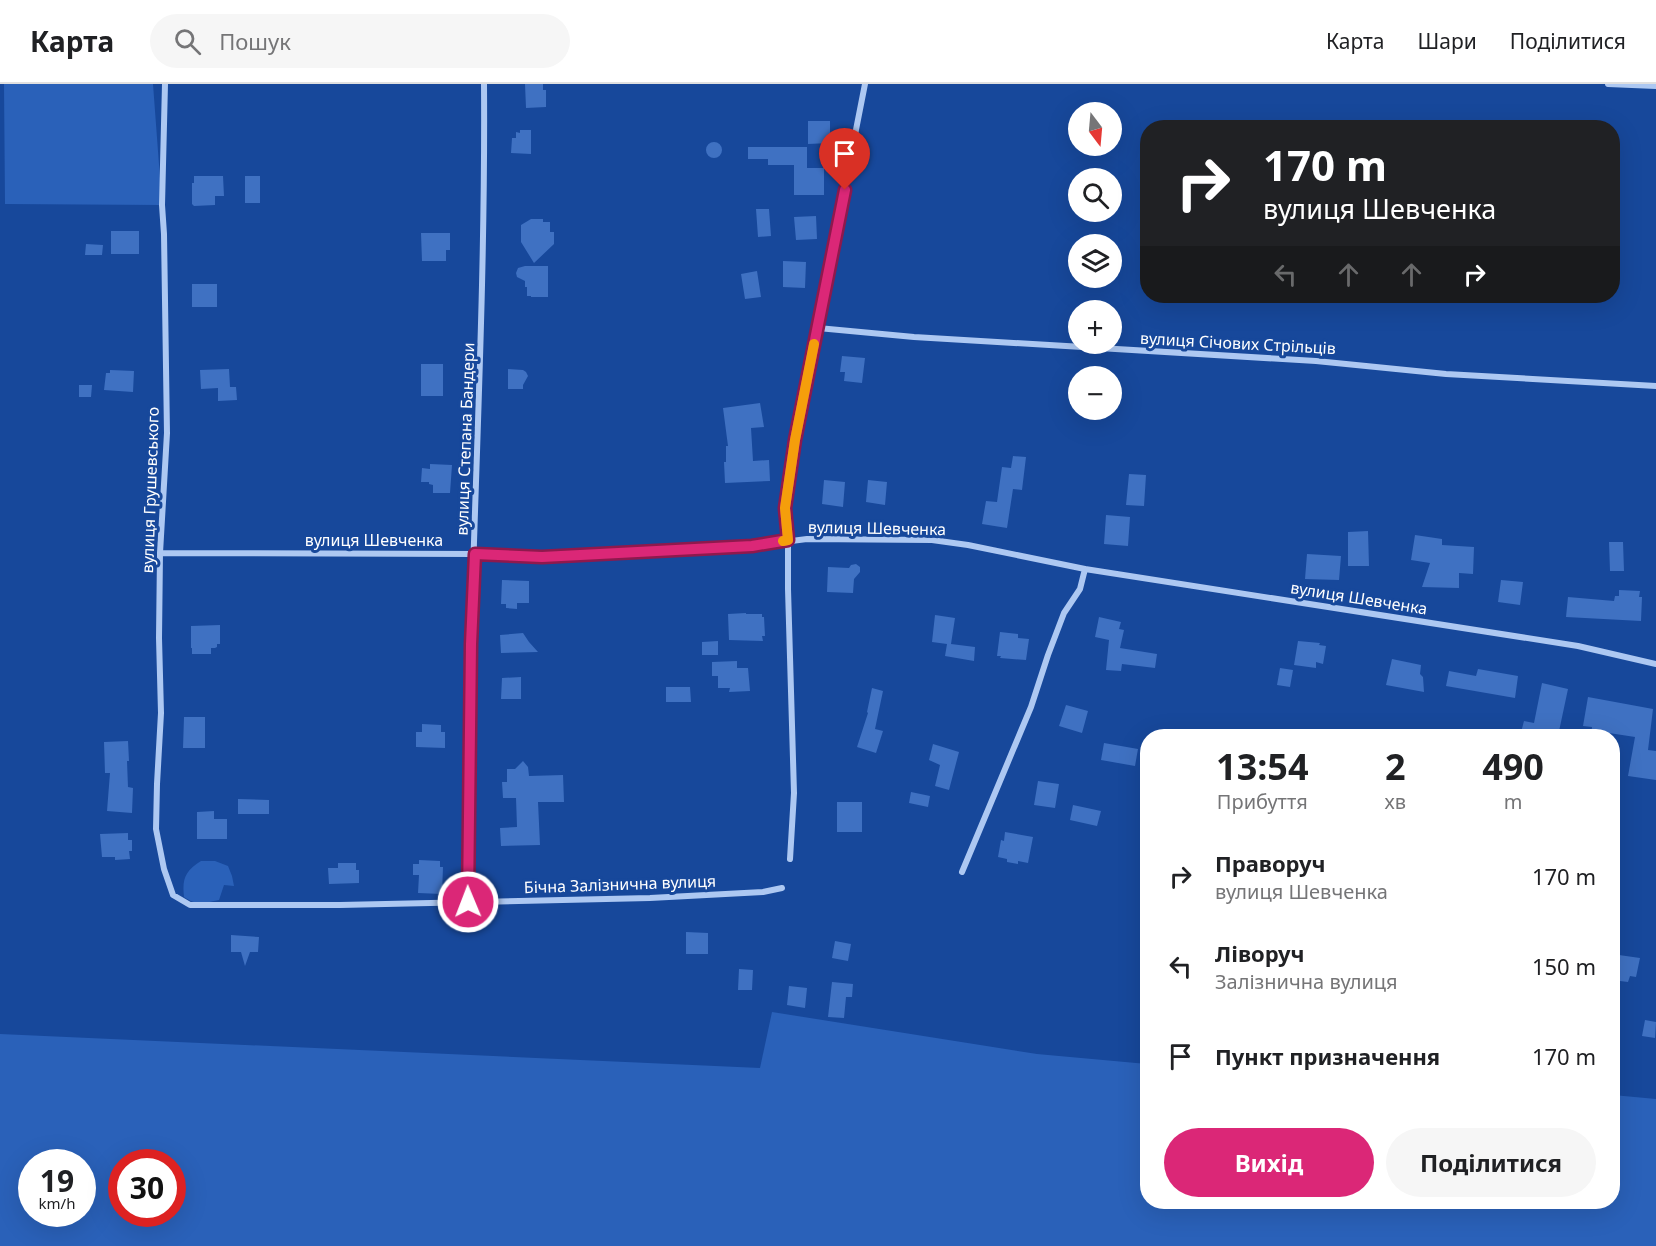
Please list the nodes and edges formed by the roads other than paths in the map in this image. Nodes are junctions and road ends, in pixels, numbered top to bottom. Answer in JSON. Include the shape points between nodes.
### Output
{"nodes":[{"id":1,"x":165,"y":84,"type":"edge"},
{"id":2,"x":484,"y":84,"type":"edge"},
{"id":3,"x":865,"y":84,"type":"edge"},
{"id":4,"x":1608,"y":84,"type":"edge"},
{"id":5,"x":1656,"y":86,"type":"edge"},
{"id":6,"x":818,"y":328,"type":"junction"},
{"id":7,"x":1656,"y":386,"type":"edge"},
{"id":8,"x":788,"y":540,"type":"junction"},
{"id":9,"x":160,"y":554,"type":"junction"},
{"id":10,"x":475,"y":554,"type":"junction"},
{"id":11,"x":1085,"y":569,"type":"junction"},
{"id":12,"x":1656,"y":664,"type":"edge"},
{"id":13,"x":790,"y":859,"type":"dead end"},
{"id":14,"x":962,"y":872,"type":"dead end"},
{"id":15,"x":783,"y":888,"type":"dead end"},
{"id":16,"x":173,"y":895,"type":"joint"},
{"id":17,"x":468,"y":902,"type":"junction"}],
"edges":[{"from":1,"to":9,"type":"street","name":"вулиця Грушевського","via":[[162,205],[167,433]]},
{"from":2,"to":10,"type":"street","name":"вулиця Степана Бандери"},
{"from":3,"to":6,"type":"street"},
{"from":4,"to":5,"type":"street"},
{"from":6,"to":7,"type":"street","name":"вулиця Січових Стрільців","via":[[914,338]]},
{"from":6,"to":8,"type":"street","via":[[785,508]]},
{"from":8,"to":10,"type":"street","name":"вулиця Шевченка","via":[[752,546],[542,557]]},
{"from":8,"to":11,"type":"street","name":"вулиця Шевченка","via":[[932,540]]},
{"from":8,"to":13,"type":"street","via":[[794,793]]},
{"from":9,"to":10,"type":"street","name":"вулиця Шевченка"},
{"from":9,"to":16,"type":"street","name":"вулиця Грушевського","via":[[161,713],[156,829]]},
{"from":10,"to":17,"type":"street","name":"вулиця Степана Бандери"},
{"from":11,"to":12,"type":"street","name":"вулиця Шевченка","via":[[1578,646]]},
{"from":11,"to":14,"type":"street"},
{"from":15,"to":17,"type":"street","name":"Бічна Залізнична вулиця","via":[[650,898]]},
{"from":16,"to":17,"type":"street","name":"Бічна Залізнична вулиця","via":[[189,905]]}]}
